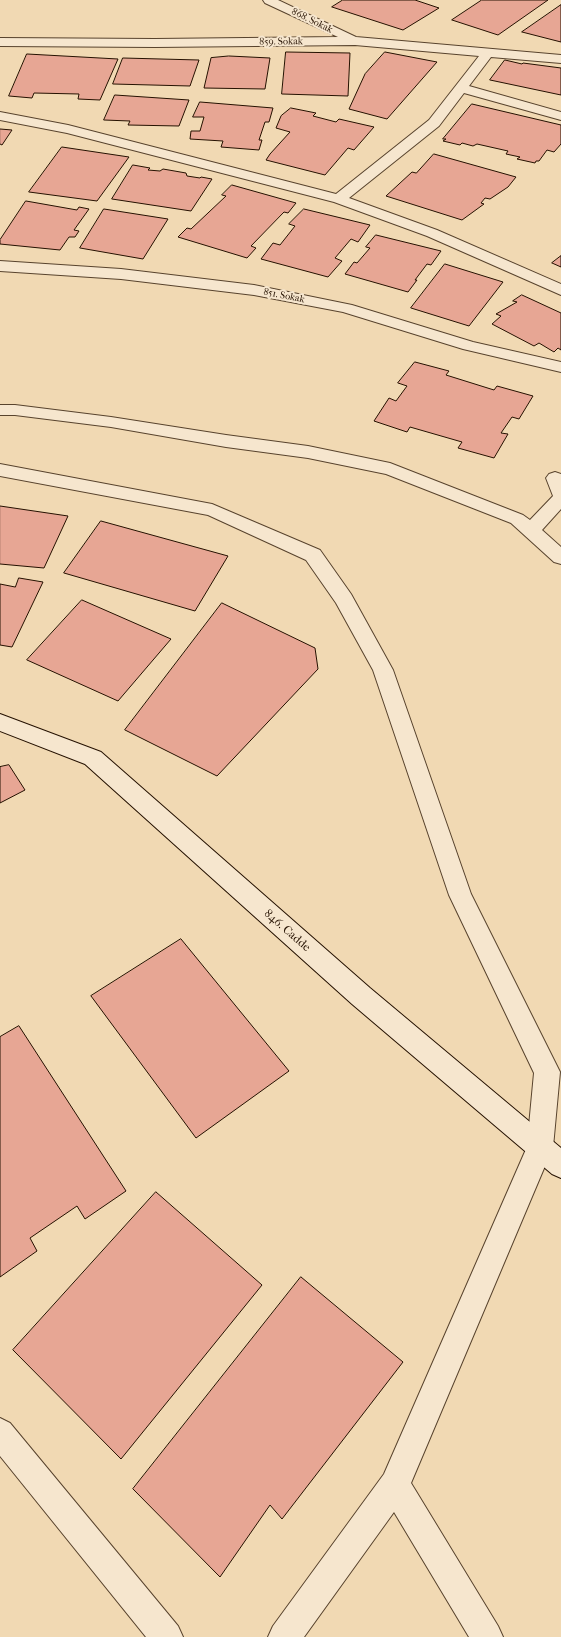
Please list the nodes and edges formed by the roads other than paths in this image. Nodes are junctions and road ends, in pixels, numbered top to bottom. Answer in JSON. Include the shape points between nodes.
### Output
{"nodes":[{"id":1,"x":269,"y":0,"type":"edge"},
{"id":2,"x":355,"y":41,"type":"junction"},
{"id":3,"x":0,"y":42,"type":"edge"},
{"id":4,"x":488,"y":52,"type":"junction"},
{"id":5,"x":561,"y":59,"type":"edge"},
{"id":6,"x":461,"y":88,"type":"junction"},
{"id":7,"x":0,"y":116,"type":"edge"},
{"id":8,"x":561,"y":116,"type":"edge"},
{"id":9,"x":339,"y":199,"type":"junction"},
{"id":10,"x":0,"y":266,"type":"edge"},
{"id":11,"x":561,"y":290,"type":"edge"},
{"id":12,"x":561,"y":367,"type":"edge"},
{"id":13,"x":0,"y":410,"type":"edge"},
{"id":14,"x":0,"y":470,"type":"edge"},
{"id":15,"x":561,"y":498,"type":"edge"},
{"id":16,"x":531,"y":531,"type":"junction"},
{"id":17,"x":561,"y":557,"type":"edge"},
{"id":18,"x":0,"y":722,"type":"edge"},
{"id":19,"x":550,"y":1156,"type":"edge"},
{"id":20,"x":0,"y":1433,"type":"edge"},
{"id":21,"x":395,"y":1485,"type":"junction"},
{"id":22,"x":167,"y":1637,"type":"edge"},
{"id":23,"x":284,"y":1637,"type":"edge"},
{"id":24,"x":487,"y":1637,"type":"edge"}],
"edges":[{"from":1,"to":2,"type":"street","name":"868. Sokak"},
{"from":2,"to":3,"type":"street","name":"859. Sokak"},
{"from":2,"to":4,"type":"street","name":"859. Sokak"},
{"from":4,"to":5,"type":"street","name":"859. Sokak"},
{"from":4,"to":6,"type":"street"},
{"from":6,"to":8,"type":"street"},
{"from":6,"to":9,"type":"street","via":[[434,123]]},
{"from":7,"to":9,"type":"street","via":[[68,129]]},
{"from":9,"to":11,"type":"street","via":[[432,233]]},
{"from":10,"to":12,"type":"street","name":"851. Sokak","via":[[121,274],[254,290],[346,308],[469,346]]},
{"from":13,"to":16,"type":"street","via":[[104,421],[308,452],[390,469],[517,519]]},
{"from":14,"to":19,"type":"street","via":[[212,510],[312,555],[344,599],[383,670],[460,895],[547,1072]]},
{"from":15,"to":16,"type":"street"},
{"from":16,"to":17,"type":"street"},
{"from":18,"to":19,"type":"street","name":"846. Cadde","via":[[93,758],[361,996]]},
{"from":19,"to":21,"type":"street"},
{"from":20,"to":22,"type":"street"},
{"from":21,"to":23,"type":"street"},
{"from":21,"to":24,"type":"street"}]}
